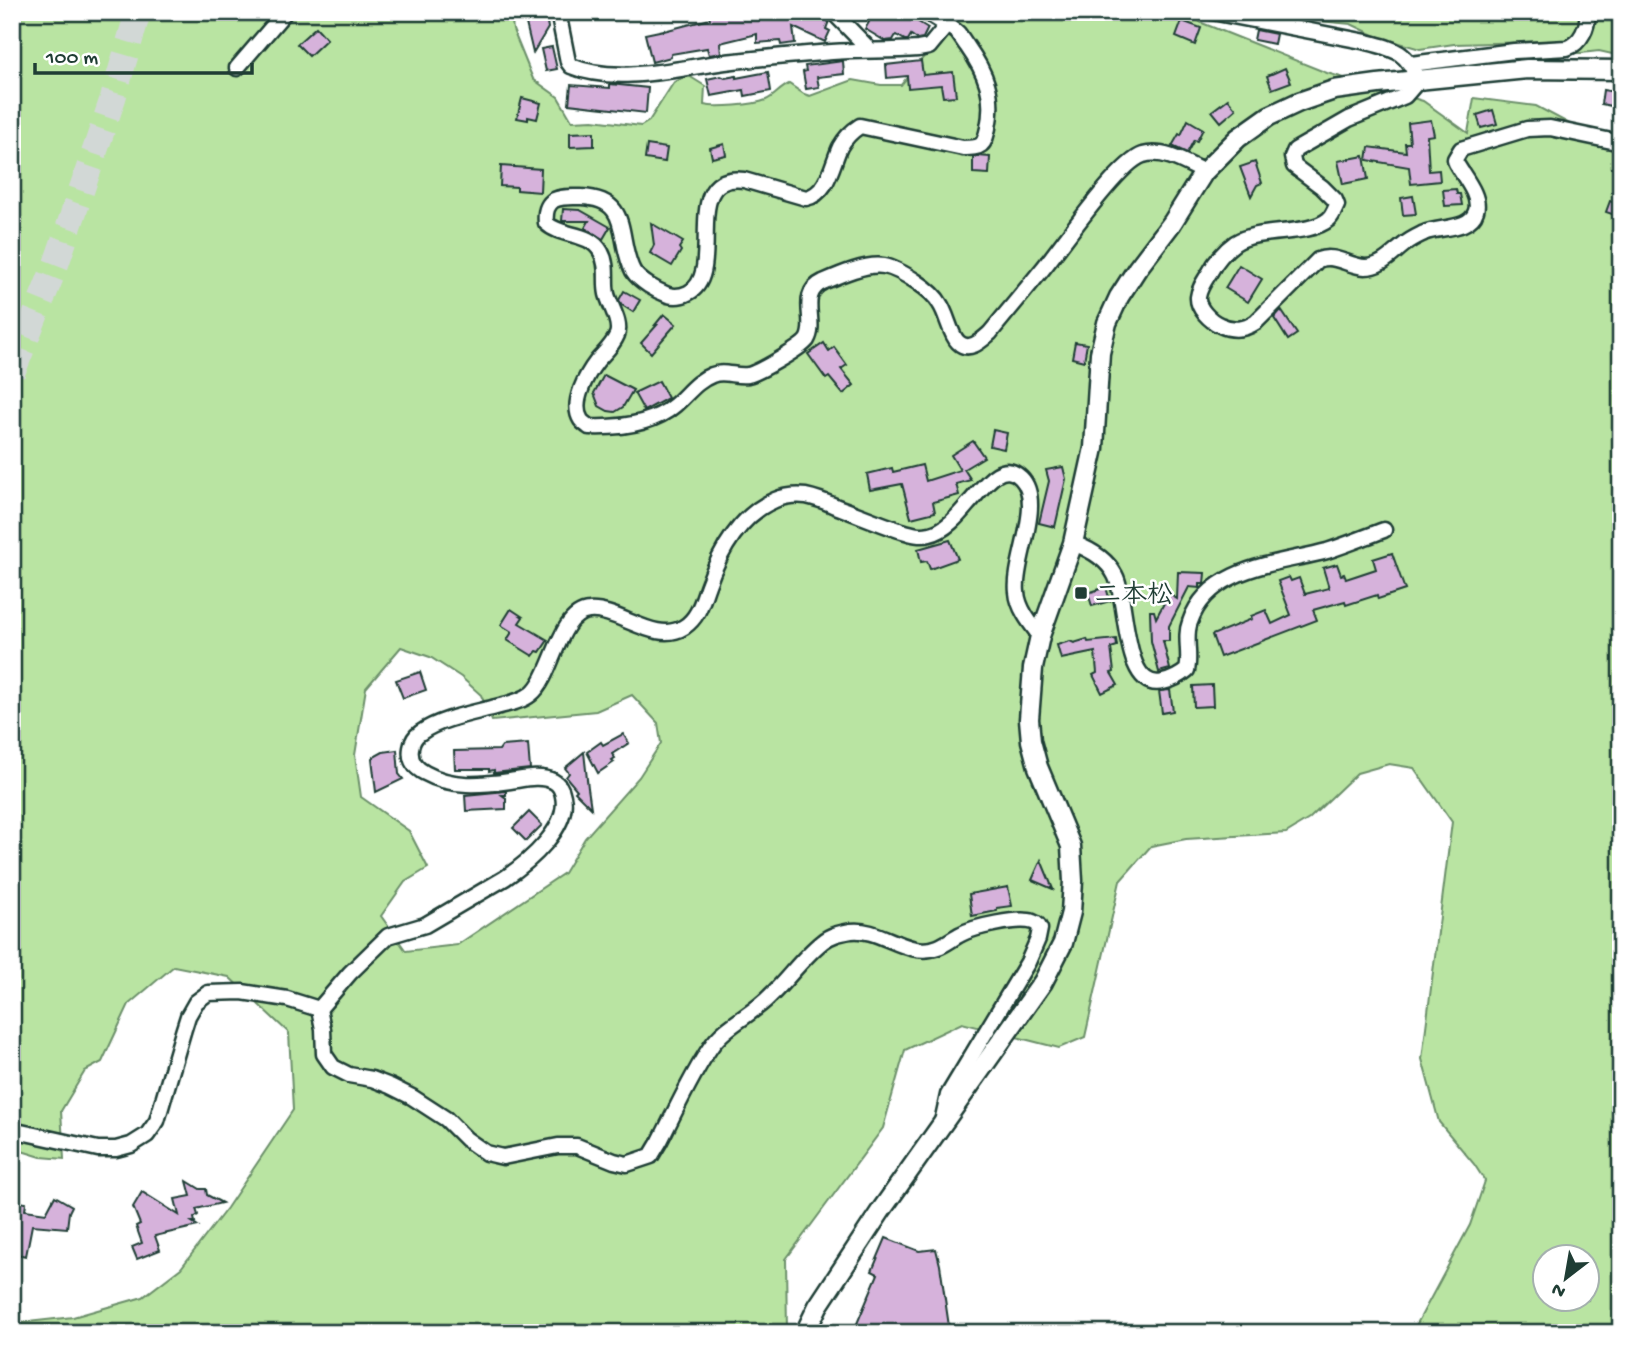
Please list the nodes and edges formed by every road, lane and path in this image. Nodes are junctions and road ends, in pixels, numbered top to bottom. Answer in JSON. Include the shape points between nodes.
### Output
{"nodes":[{"id":1,"x":285,"y":12,"type":"edge"},
{"id":2,"x":558,"y":12,"type":"edge"},
{"id":3,"x":833,"y":12,"type":"edge"},
{"id":4,"x":926,"y":12,"type":"edge"},
{"id":5,"x":1212,"y":12,"type":"edge"},
{"id":6,"x":1587,"y":12,"type":"edge"},
{"id":7,"x":947,"y":25,"type":"junction"},
{"id":8,"x":870,"y":50,"type":"junction"},
{"id":9,"x":1411,"y":64,"type":"junction"},
{"id":10,"x":237,"y":68,"type":"dead end"},
{"id":11,"x":1621,"y":69,"type":"edge"},
{"id":12,"x":1418,"y":81,"type":"junction"},
{"id":13,"x":1621,"y":143,"type":"edge"},
{"id":14,"x":1204,"y":172,"type":"junction"},
{"id":15,"x":1384,"y":530,"type":"dead end"},
{"id":16,"x":1073,"y":543,"type":"junction"},
{"id":17,"x":1040,"y":636,"type":"junction"},
{"id":18,"x":319,"y":1009,"type":"junction"},
{"id":19,"x":942,"y":1124,"type":"junction"},
{"id":20,"x":12,"y":1130,"type":"edge"},
{"id":21,"x":805,"y":1333,"type":"edge"}],
"edges":[{"from":1,"to":10,"type":"street"},
{"from":2,"to":8,"type":"street","via":[[568,62],[590,72],[626,75]]},
{"from":3,"to":8,"type":"street"},
{"from":4,"to":7,"type":"street"},
{"from":5,"to":9,"type":"street","via":[[1390,48]]},
{"from":6,"to":9,"type":"street","via":[[1580,38],[1567,48]]},
{"from":7,"to":8,"type":"street","via":[[929,47]]},
{"from":7,"to":14,"type":"street","via":[[972,53],[989,87],[990,119],[983,143],[963,148],[860,126],[851,131],[823,186],[812,197],[744,180],[720,184],[707,208],[702,279],[687,294],[669,295],[635,274],[621,222],[607,204],[585,197],[551,202],[546,223],[557,232],[589,240],[601,252],[607,270],[606,289],[618,324],[618,334],[582,385],[580,419],[589,427],[626,426],[674,406],[707,376],[720,372],[749,375],[780,360],[807,339],[808,303],[819,283],[862,267],[884,266],[906,275],[939,301],[957,341],[978,344],[1131,162],[1157,154]]},
{"from":9,"to":12,"type":"street"},
{"from":11,"to":12,"type":"street","via":[[1527,69]]},
{"from":12,"to":13,"type":"street","via":[[1405,96],[1349,119],[1295,150],[1294,166],[1335,200],[1335,210],[1315,226],[1235,243],[1212,268],[1197,299],[1216,324],[1247,328],[1318,260],[1331,257],[1365,267],[1377,265],[1427,231],[1468,222],[1477,204],[1456,163],[1461,149],[1527,129],[1550,128]]},
{"from":12,"to":14,"type":"street","via":[[1334,90],[1299,102],[1238,138]]},
{"from":14,"to":16,"type":"street","via":[[1119,297],[1107,323],[1100,353],[1094,448]]},
{"from":15,"to":16,"type":"street","via":[[1330,550],[1248,569],[1225,580],[1196,608],[1188,625],[1187,670],[1156,684],[1143,678],[1135,663],[1116,575],[1087,548]]},
{"from":16,"to":17,"type":"street"},
{"from":17,"to":18,"type":"street","via":[[1016,594],[1030,494],[1013,473],[994,476],[953,520],[923,536],[809,497],[776,500],[749,516],[738,529],[720,556],[695,617],[684,627],[658,631],[584,611],[572,619],[531,694],[450,720],[415,737],[410,753],[414,765],[435,778],[475,785],[552,780],[563,792],[560,821],[540,849],[512,874],[425,925],[388,936]]},
{"from":17,"to":19,"type":"street","via":[[1032,668],[1031,741],[1071,846],[1071,912],[1063,943],[1043,982]]},
{"from":18,"to":19,"type":"street","via":[[324,1054],[333,1067],[412,1097],[486,1153],[503,1157],[577,1146],[627,1164],[651,1156],[711,1046],[769,998],[827,939],[855,930],[927,951],[991,924],[1031,921],[1040,929],[1028,962],[948,1095]]},
{"from":18,"to":20,"type":"street","via":[[242,992],[202,997],[188,1016],[157,1121],[147,1135],[131,1145],[98,1149]]},
{"from":19,"to":21,"type":"street","via":[[818,1306]]}]}
